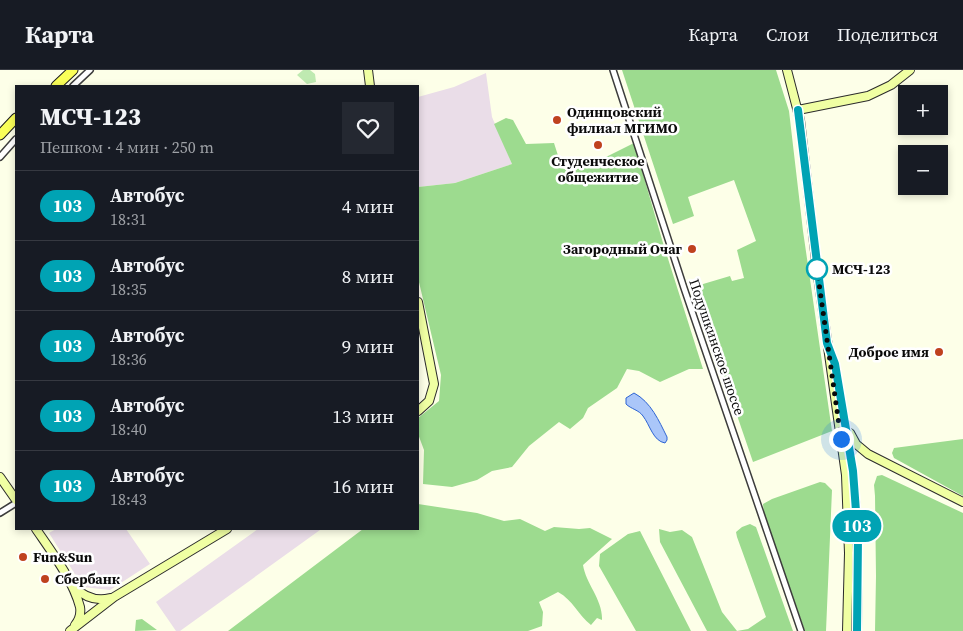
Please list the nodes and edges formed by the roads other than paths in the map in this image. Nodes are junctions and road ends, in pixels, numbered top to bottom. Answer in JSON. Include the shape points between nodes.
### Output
{"nodes":[{"id":1,"x":65,"y":70,"type":"edge"},
{"id":2,"x":73,"y":70,"type":"edge"},
{"id":3,"x":90,"y":70,"type":"edge"},
{"id":4,"x":368,"y":70,"type":"edge"},
{"id":5,"x":613,"y":70,"type":"edge"},
{"id":6,"x":787,"y":70,"type":"edge"},
{"id":7,"x":910,"y":70,"type":"edge"},
{"id":8,"x":50,"y":85,"type":"edge"},
{"id":9,"x":57,"y":85,"type":"edge"},
{"id":10,"x":74,"y":85,"type":"edge"},
{"id":11,"x":370,"y":85,"type":"edge"},
{"id":12,"x":798,"y":110,"type":"junction"},
{"id":13,"x":15,"y":119,"type":"edge"},
{"id":14,"x":15,"y":127,"type":"edge"},
{"id":15,"x":0,"y":135,"type":"edge"},
{"id":16,"x":15,"y":140,"type":"edge"},
{"id":17,"x":0,"y":142,"type":"edge"},
{"id":18,"x":0,"y":157,"type":"edge"},
{"id":19,"x":419,"y":307,"type":"edge"},
{"id":20,"x":827,"y":343,"type":"junction"},
{"id":21,"x":843,"y":408,"type":"junction"},
{"id":22,"x":419,"y":410,"type":"edge"},
{"id":23,"x":0,"y":477,"type":"edge"},
{"id":24,"x":15,"y":500,"type":"edge"},
{"id":25,"x":15,"y":502,"type":"edge"},
{"id":26,"x":963,"y":502,"type":"edge"},
{"id":27,"x":0,"y":513,"type":"edge"},
{"id":28,"x":37,"y":530,"type":"edge"},
{"id":29,"x":225,"y":530,"type":"edge"},
{"id":30,"x":69,"y":582,"type":"junction"},
{"id":31,"x":114,"y":597,"type":"junction"},
{"id":32,"x":90,"y":598,"type":"junction"},
{"id":33,"x":80,"y":608,"type":"junction"},
{"id":34,"x":93,"y":612,"type":"junction"},
{"id":35,"x":72,"y":629,"type":"edge"},
{"id":36,"x":801,"y":631,"type":"edge"},
{"id":37,"x":847,"y":631,"type":"edge"},
{"id":38,"x":857,"y":631,"type":"edge"}],
"edges":[{"from":1,"to":8,"type":"main road"},
{"from":2,"to":9,"type":"main road"},
{"from":3,"to":10,"type":"street"},
{"from":4,"to":11,"type":"main road"},
{"from":5,"to":36,"type":"street","name":"Подушкинское шоссе"},
{"from":6,"to":12,"type":"main road"},
{"from":7,"to":12,"type":"main road","via":[[891,85],[868,96]]},
{"from":12,"to":20,"type":"main road"},
{"from":13,"to":15,"type":"main road"},
{"from":14,"to":17,"type":"main road"},
{"from":16,"to":18,"type":"street"},
{"from":19,"to":22,"type":"main road","via":[[433,378],[432,396]]},
{"from":20,"to":21,"type":"main road","via":[[835,364]]},
{"from":20,"to":37,"type":"main road","via":[[847,489],[850,553]]},
{"from":21,"to":26,"type":"main road","via":[[852,438],[865,452]]},
{"from":21,"to":38,"type":"main road","via":[[853,471],[857,529]]},
{"from":23,"to":24,"type":"main road"},
{"from":25,"to":27,"type":"street"},
{"from":28,"to":30,"type":"main road"},
{"from":29,"to":31,"type":"main road"},
{"from":30,"to":32,"type":"main road"},
{"from":30,"to":33,"type":"main road"},
{"from":31,"to":32,"type":"main road"},
{"from":31,"to":34,"type":"main road"},
{"from":32,"to":33,"type":"main road","via":[[83,599]]},
{"from":32,"to":34,"type":"main road","via":[[96,605]]},
{"from":33,"to":34,"type":"main road","via":[[84,613]]},
{"from":33,"to":35,"type":"main road","via":[[79,618]]},
{"from":34,"to":35,"type":"main road"}]}
